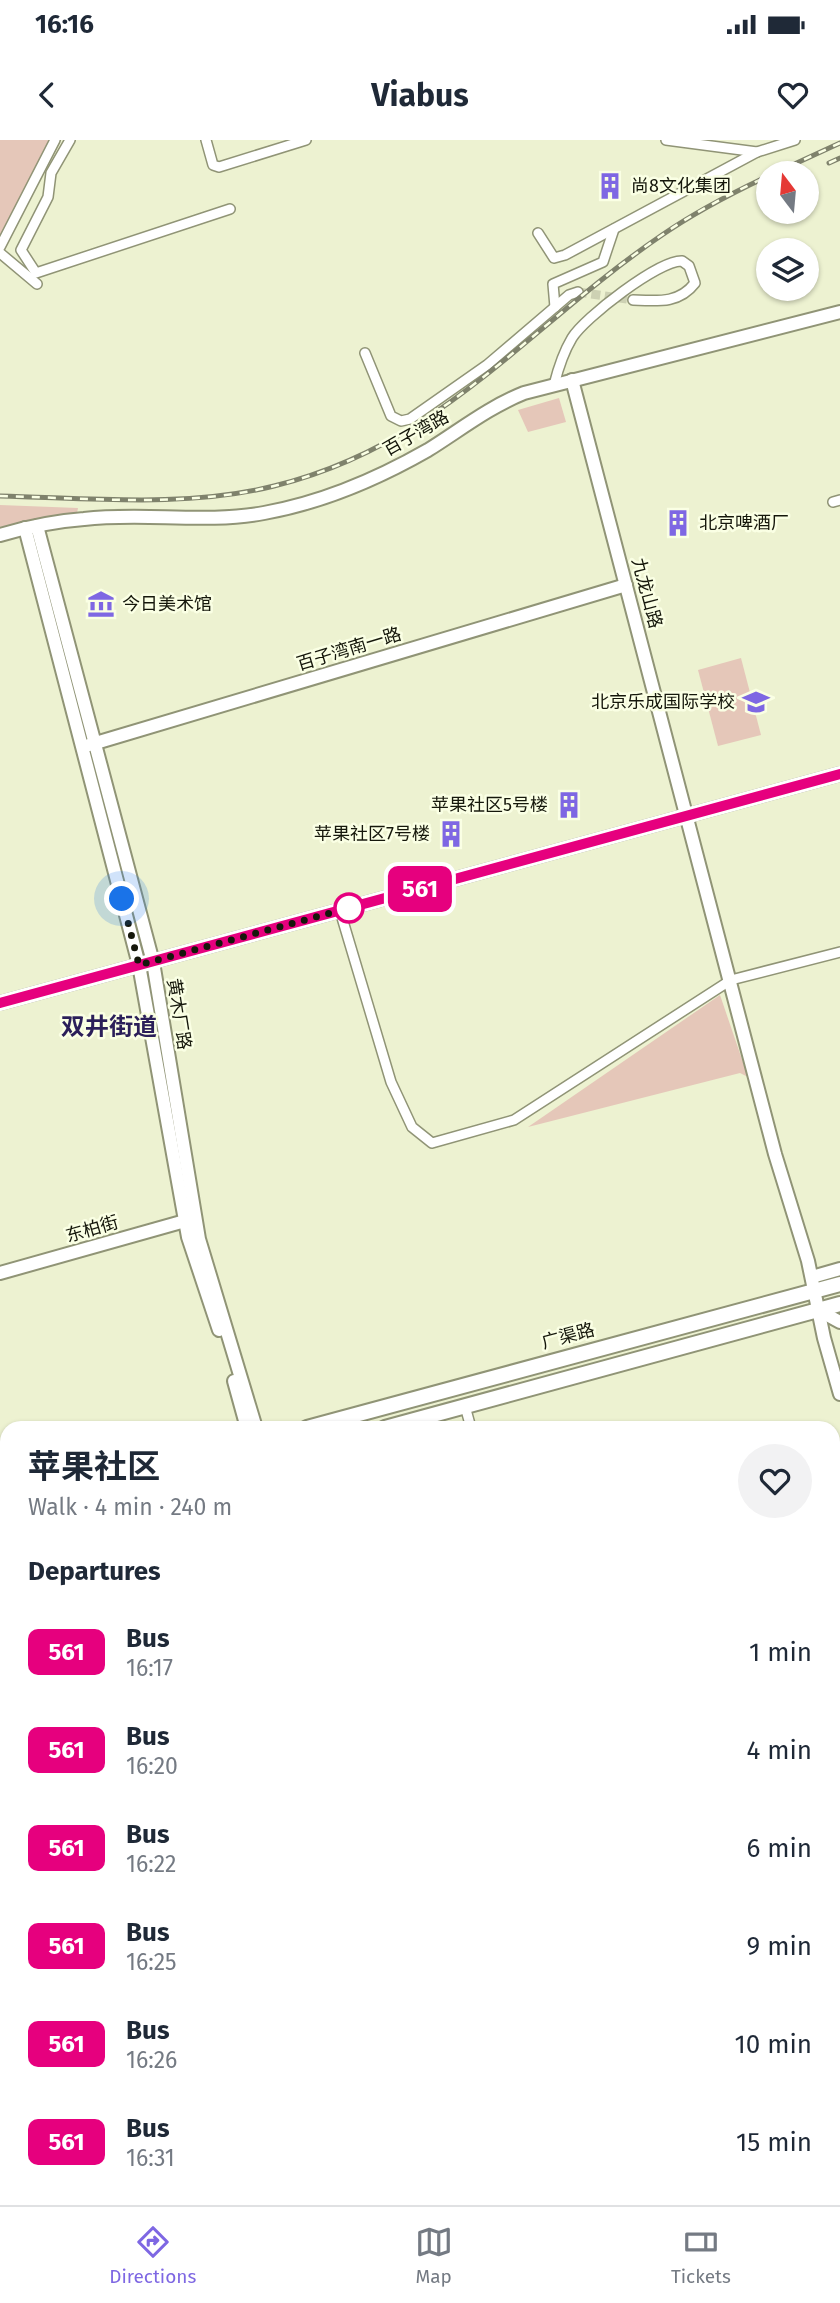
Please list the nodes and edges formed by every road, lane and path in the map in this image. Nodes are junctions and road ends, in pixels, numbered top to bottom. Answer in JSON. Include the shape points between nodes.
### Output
{"nodes":[{"id":1,"x":55,"y":140,"type":"edge"},
{"id":2,"x":70,"y":140,"type":"edge"},
{"id":3,"x":206,"y":140,"type":"edge"},
{"id":4,"x":306,"y":140,"type":"edge"},
{"id":5,"x":666,"y":140,"type":"edge"},
{"id":6,"x":795,"y":140,"type":"edge"},
{"id":7,"x":757,"y":152,"type":"junction"},
{"id":8,"x":230,"y":209,"type":"dead end"},
{"id":9,"x":614,"y":229,"type":"junction"},
{"id":10,"x":538,"y":233,"type":"dead end"},
{"id":11,"x":0,"y":247,"type":"edge"},
{"id":12,"x":0,"y":253,"type":"edge"},
{"id":13,"x":29,"y":263,"type":"junction"},
{"id":14,"x":20,"y":270,"type":"junction"},
{"id":15,"x":37,"y":284,"type":"dead end"},
{"id":16,"x":578,"y":292,"type":"tunnel mouth"},
{"id":17,"x":633,"y":300,"type":"tunnel mouth"},
{"id":18,"x":555,"y":307,"type":"junction"},
{"id":19,"x":840,"y":312,"type":"edge"},
{"id":20,"x":365,"y":353,"type":"dead end"},
{"id":21,"x":572,"y":380,"type":"junction"},
{"id":22,"x":554,"y":385,"type":"junction"},
{"id":23,"x":31,"y":527,"type":"junction"},
{"id":24,"x":0,"y":535,"type":"edge"},
{"id":25,"x":626,"y":585,"type":"junction"},
{"id":26,"x":88,"y":745,"type":"junction"},
{"id":27,"x":840,"y":774,"type":"edge"},
{"id":28,"x":688,"y":816,"type":"junction"},
{"id":29,"x":340,"y":911,"type":"junction"},
{"id":30,"x":840,"y":952,"type":"edge"},
{"id":31,"x":146,"y":964,"type":"junction"},
{"id":32,"x":731,"y":980,"type":"junction"},
{"id":33,"x":0,"y":1003,"type":"edge"},
{"id":34,"x":190,"y":1220,"type":"junction"},
{"id":35,"x":840,"y":1269,"type":"edge"},
{"id":36,"x":0,"y":1273,"type":"edge"},
{"id":37,"x":813,"y":1284,"type":"junction"},
{"id":38,"x":840,"y":1284,"type":"edge"},
{"id":39,"x":840,"y":1304,"type":"edge"},
{"id":40,"x":818,"y":1310,"type":"junction"},
{"id":41,"x":840,"y":1322,"type":"edge"},
{"id":42,"x":840,"y":1394,"type":"edge"},
{"id":43,"x":465,"y":1406,"type":"junction"},
{"id":44,"x":245,"y":1421,"type":"edge"},
{"id":45,"x":254,"y":1421,"type":"edge"},
{"id":46,"x":332,"y":1421,"type":"edge"},
{"id":47,"x":410,"y":1421,"type":"edge"},
{"id":48,"x":469,"y":1421,"type":"edge"}],
"edges":[{"from":1,"to":11,"type":"street"},
{"from":2,"to":13,"type":"street","via":[[51,173],[48,197],[21,250]]},
{"from":3,"to":4,"type":"street","via":[[213,165],[219,167]]},
{"from":5,"to":7,"type":"street"},
{"from":6,"to":7,"type":"street"},
{"from":7,"to":9,"type":"street"},
{"from":8,"to":13,"type":"street","via":[[44,271],[36,273]]},
{"from":9,"to":10,"type":"street","via":[[554,258]]},
{"from":9,"to":18,"type":"street","via":[[603,262],[554,284]]},
{"from":12,"to":14,"type":"street"},
{"from":13,"to":14,"type":"street"},
{"from":14,"to":15,"type":"street"},
{"from":16,"to":18,"type":"street"},
{"from":17,"to":22,"type":"street","via":[[664,301],[688,293],[695,284],[690,265],[671,260],[586,322],[572,337]]},
{"from":18,"to":20,"type":"street","via":[[487,366],[410,419],[391,416]]},
{"from":19,"to":21,"type":"street","name":"百子湾路"},
{"from":21,"to":22,"type":"street","name":"百子湾路"},
{"from":21,"to":25,"type":"street","name":"九龙山路"},
{"from":22,"to":23,"type":"street","name":"百子湾路","via":[[499,403],[428,450],[311,501],[226,518],[85,518]]},
{"from":23,"to":24,"type":"street","name":"百子湾路"},
{"from":23,"to":26,"type":"street","name":"黄木厂路"},
{"from":25,"to":26,"type":"street","name":"百子湾南一路"},
{"from":25,"to":28,"type":"street","name":"九龙山路"},
{"from":26,"to":31,"type":"street","name":"黄木厂路"},
{"from":27,"to":28,"type":"street"},
{"from":28,"to":29,"type":"street"},
{"from":28,"to":32,"type":"street","name":"九龙山路"},
{"from":29,"to":31,"type":"street"},
{"from":29,"to":32,"type":"street","via":[[391,1082],[412,1126],[432,1143],[514,1120]]},
{"from":30,"to":32,"type":"street"},
{"from":31,"to":33,"type":"street"},
{"from":31,"to":34,"type":"street","name":"黄木厂路"},
{"from":32,"to":37,"type":"street","name":"九龙山路"},
{"from":34,"to":36,"type":"street","name":"东柏街"},
{"from":34,"to":44,"type":"street","name":"黄木厂路"},
{"from":34,"to":45,"type":"street","name":"黄木厂路"},
{"from":35,"to":37,"type":"street"},
{"from":37,"to":38,"type":"main road","name":"广渠路"},
{"from":37,"to":40,"type":"street","name":"九龙山路"},
{"from":37,"to":46,"type":"main road","name":"广渠路"},
{"from":39,"to":40,"type":"main road"},
{"from":40,"to":41,"type":"street"},
{"from":40,"to":42,"type":"street","name":"九龙山路"},
{"from":40,"to":43,"type":"main road"},
{"from":43,"to":47,"type":"main road"},
{"from":43,"to":48,"type":"street"}]}
